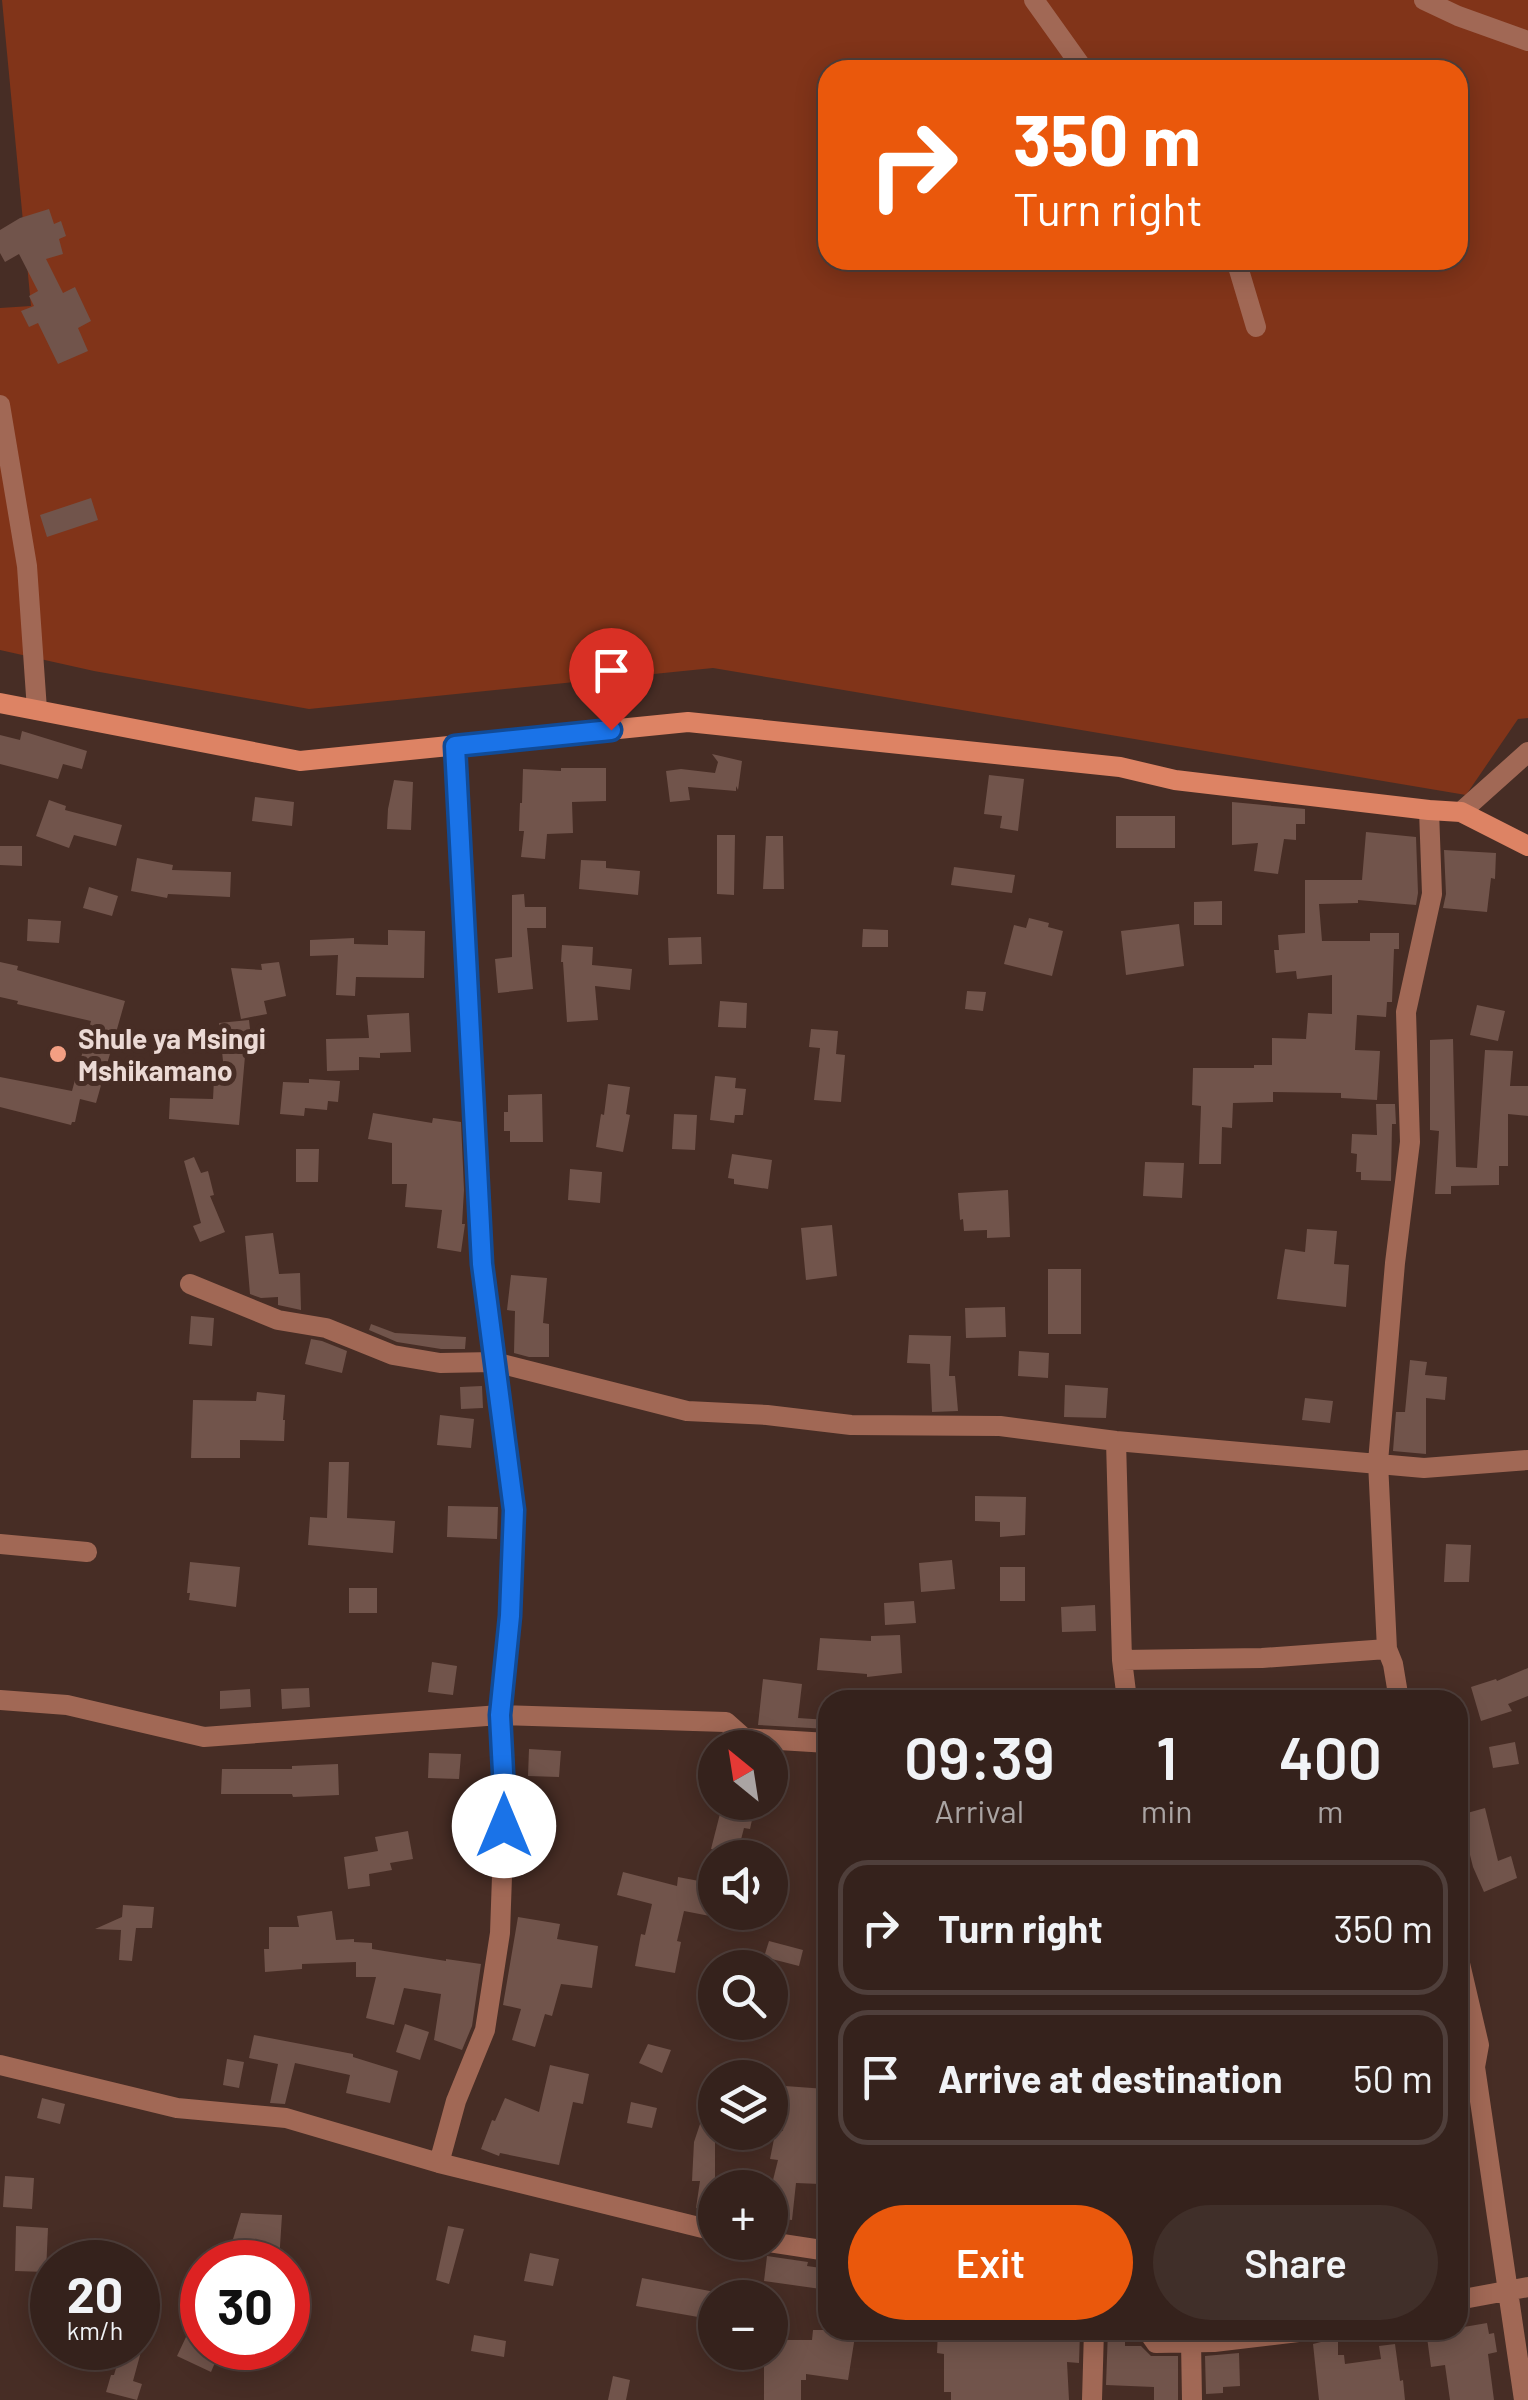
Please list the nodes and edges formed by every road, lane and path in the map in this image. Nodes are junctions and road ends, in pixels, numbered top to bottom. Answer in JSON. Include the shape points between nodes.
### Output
{"nodes":[{"id":1,"x":1034,"y":0,"type":"edge"},
{"id":2,"x":1424,"y":0,"type":"edge"},
{"id":3,"x":1528,"y":41,"type":"edge"},
{"id":4,"x":1077,"y":60,"type":"edge"},
{"id":5,"x":1239,"y":270,"type":"edge"},
{"id":6,"x":1256,"y":327,"type":"dead end"},
{"id":7,"x":0,"y":405,"type":"edge"},
{"id":8,"x":0,"y":702,"type":"edge"},
{"id":9,"x":37,"y":710,"type":"junction"},
{"id":10,"x":455,"y":746,"type":"junction"},
{"id":11,"x":1528,"y":752,"type":"edge"},
{"id":12,"x":1429,"y":810,"type":"junction"},
{"id":13,"x":1462,"y":812,"type":"junction"},
{"id":14,"x":1528,"y":846,"type":"edge"},
{"id":15,"x":190,"y":1284,"type":"dead end"},
{"id":16,"x":494,"y":1362,"type":"junction"},
{"id":17,"x":1116,"y":1441,"type":"junction"},
{"id":18,"x":1528,"y":1460,"type":"edge"},
{"id":19,"x":1378,"y":1462,"type":"junction"},
{"id":20,"x":0,"y":1544,"type":"edge"},
{"id":21,"x":87,"y":1552,"type":"dead end"},
{"id":22,"x":1387,"y":1649,"type":"junction"},
{"id":23,"x":1122,"y":1660,"type":"junction"},
{"id":24,"x":1126,"y":1690,"type":"edge"},
{"id":25,"x":1398,"y":1690,"type":"edge"},
{"id":26,"x":0,"y":1700,"type":"edge"},
{"id":27,"x":500,"y":1715,"type":"junction"},
{"id":28,"x":818,"y":1742,"type":"edge"},
{"id":29,"x":1468,"y":1999,"type":"edge"},
{"id":30,"x":0,"y":2065,"type":"edge"},
{"id":31,"x":440,"y":2163,"type":"junction"},
{"id":32,"x":698,"y":2227,"type":"edge"},
{"id":33,"x":788,"y":2245,"type":"edge"},
{"id":34,"x":818,"y":2250,"type":"edge"},
{"id":35,"x":1518,"y":2288,"type":"edge"},
{"id":36,"x":1468,"y":2298,"type":"edge"},
{"id":37,"x":1094,"y":2340,"type":"edge"},
{"id":38,"x":1154,"y":2340,"type":"edge"},
{"id":39,"x":1231,"y":2340,"type":"edge"},
{"id":40,"x":1190,"y":2341,"type":"junction"},
{"id":41,"x":1092,"y":2400,"type":"edge"},
{"id":42,"x":1192,"y":2400,"type":"edge"},
{"id":43,"x":1524,"y":2400,"type":"edge"}],
"edges":[{"from":1,"to":4,"type":"street"},
{"from":2,"to":3,"type":"street"},
{"from":5,"to":6,"type":"street"},
{"from":7,"to":9,"type":"street","via":[[27,566]]},
{"from":8,"to":9,"type":"street"},
{"from":9,"to":10,"type":"street","via":[[300,761]]},
{"from":10,"to":12,"type":"street","via":[[688,722],[1120,767],[1175,780]]},
{"from":10,"to":16,"type":"street","via":[[482,1264]]},
{"from":11,"to":13,"type":"street"},
{"from":12,"to":13,"type":"street"},
{"from":12,"to":19,"type":"street","via":[[1432,894],[1406,1012],[1410,1142]]},
{"from":13,"to":14,"type":"street"},
{"from":15,"to":16,"type":"street","via":[[393,1355],[440,1364]]},
{"from":16,"to":17,"type":"street","via":[[688,1411],[851,1425],[1000,1426]]},
{"from":16,"to":27,"type":"street","via":[[514,1510]]},
{"from":17,"to":19,"type":"street"},
{"from":17,"to":23,"type":"street"},
{"from":18,"to":19,"type":"street","via":[[1424,1468]]},
{"from":19,"to":22,"type":"street"},
{"from":20,"to":21,"type":"street"},
{"from":22,"to":23,"type":"street"},
{"from":22,"to":25,"type":"street"},
{"from":23,"to":24,"type":"street"},
{"from":26,"to":27,"type":"street","via":[[67,1705],[204,1737]]},
{"from":27,"to":28,"type":"street","via":[[726,1722],[744,1738]]},
{"from":27,"to":31,"type":"street","via":[[500,1933],[485,2030]]},
{"from":29,"to":35,"type":"street"},
{"from":30,"to":31,"type":"street","via":[[177,2108],[286,2118]]},
{"from":31,"to":32,"type":"street"},
{"from":33,"to":34,"type":"street"},
{"from":35,"to":36,"type":"street"},
{"from":35,"to":43,"type":"street"},
{"from":37,"to":41,"type":"street"},
{"from":38,"to":40,"type":"street"},
{"from":39,"to":40,"type":"street"},
{"from":40,"to":42,"type":"street"}]}
